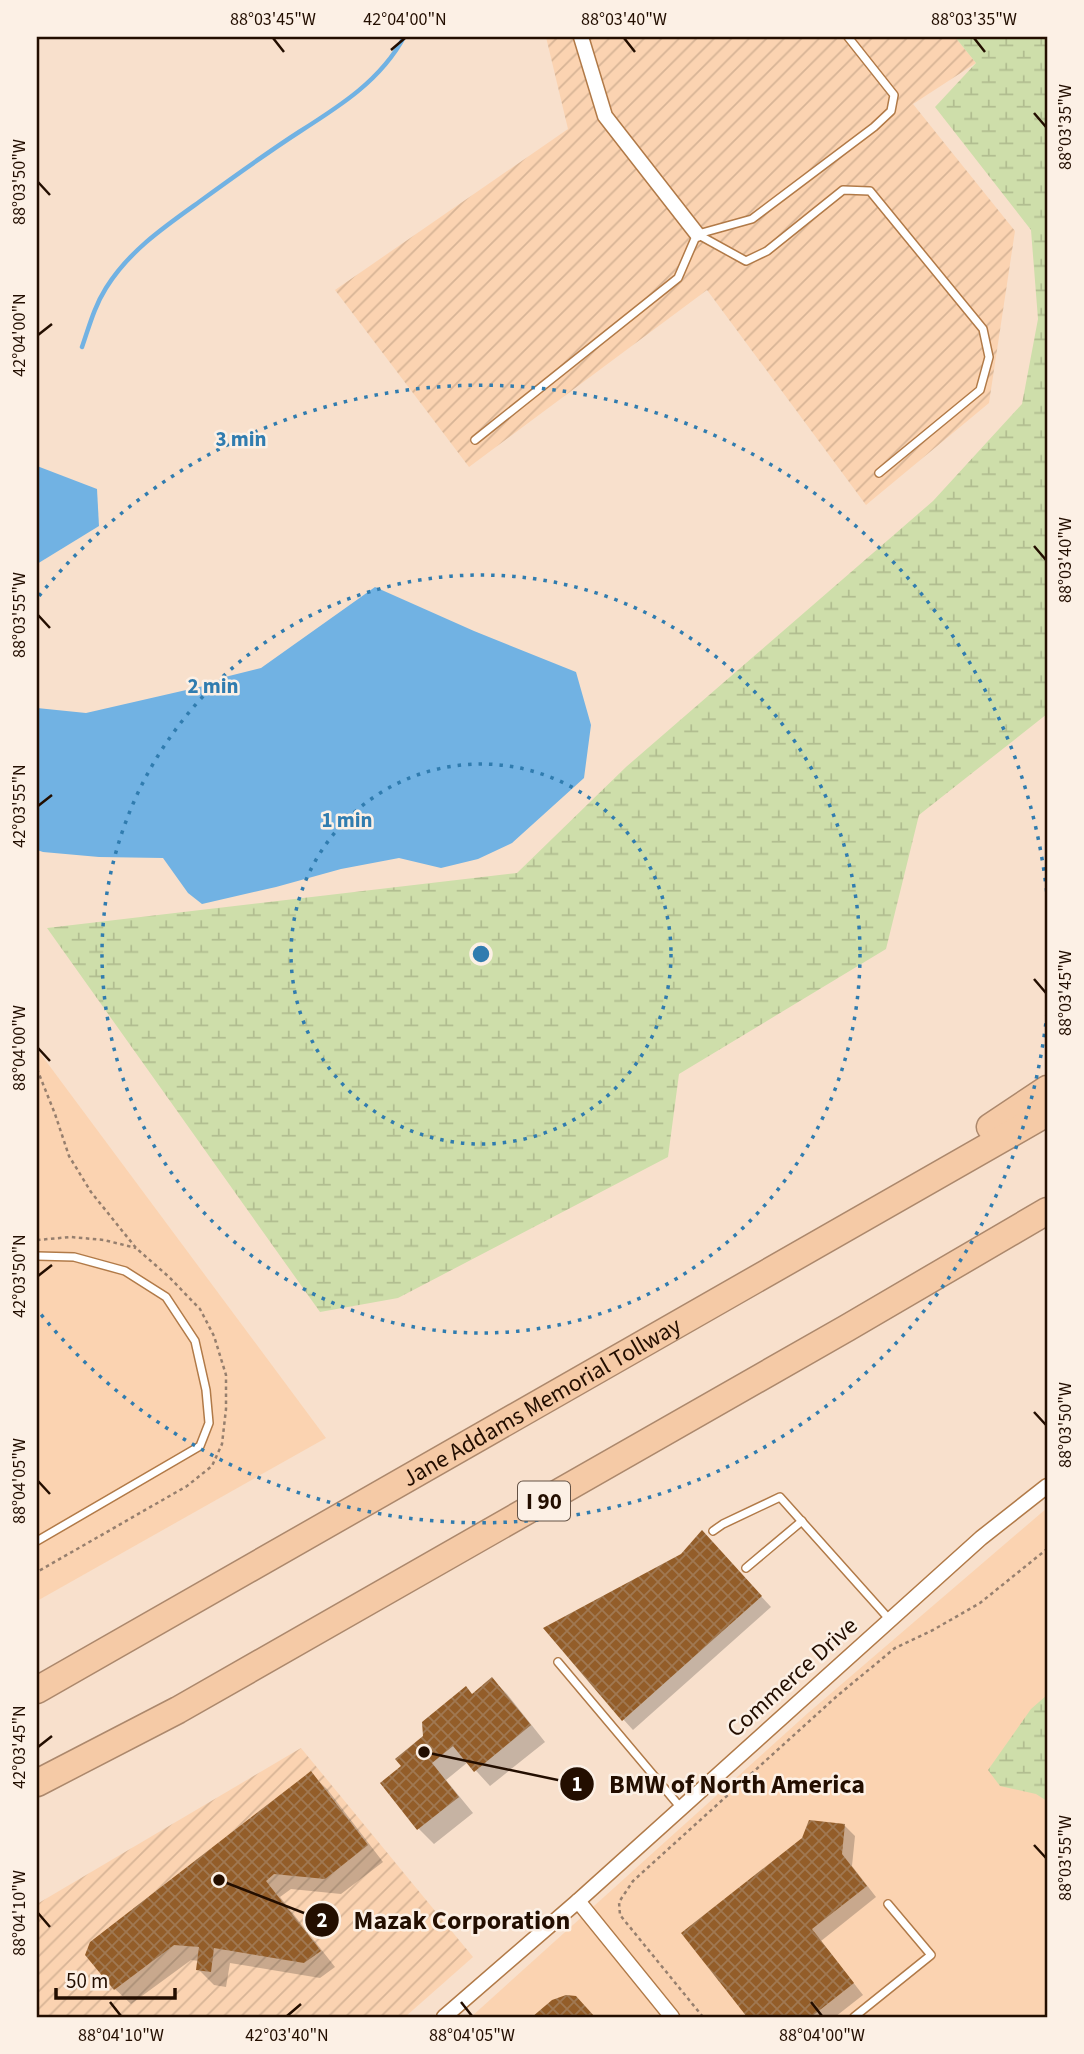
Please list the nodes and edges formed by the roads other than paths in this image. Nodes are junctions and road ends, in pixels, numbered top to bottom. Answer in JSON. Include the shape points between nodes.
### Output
{"nodes":[{"id":1,"x":581,"y":37,"type":"edge"},
{"id":2,"x":848,"y":37,"type":"edge"},
{"id":3,"x":697,"y":234,"type":"junction"},
{"id":4,"x":475,"y":440,"type":"dead end"},
{"id":5,"x":879,"y":473,"type":"dead end"},
{"id":6,"x":1047,"y":1089,"type":"edge"},
{"id":7,"x":1047,"y":1113,"type":"edge"},
{"id":8,"x":1047,"y":1211,"type":"edge"},
{"id":9,"x":801,"y":1254,"type":"junction"},
{"id":10,"x":37,"y":1256,"type":"edge"},
{"id":11,"x":1047,"y":1486,"type":"edge"},
{"id":12,"x":802,"y":1521,"type":"junction"},
{"id":13,"x":713,"y":1531,"type":"dead end"},
{"id":14,"x":37,"y":1541,"type":"edge"},
{"id":15,"x":746,"y":1568,"type":"dead end"},
{"id":16,"x":890,"y":1620,"type":"junction"},
{"id":17,"x":558,"y":1662,"type":"dead end"},
{"id":18,"x":37,"y":1690,"type":"edge"},
{"id":19,"x":37,"y":1783,"type":"edge"},
{"id":20,"x":681,"y":1808,"type":"junction"},
{"id":21,"x":578,"y":1900,"type":"junction"},
{"id":22,"x":888,"y":1904,"type":"dead end"},
{"id":23,"x":444,"y":2017,"type":"edge"},
{"id":24,"x":671,"y":2017,"type":"edge"},
{"id":25,"x":853,"y":2017,"type":"edge"}],
"edges":[{"from":1,"to":3,"type":"street","via":[[605,116]]},
{"from":2,"to":3,"type":"lane","via":[[894,95],[891,111],[752,219]]},
{"from":3,"to":4,"type":"lane","via":[[678,278]]},
{"from":3,"to":5,"type":"lane","via":[[746,261],[767,251],[843,190],[870,191],[983,329],[989,357],[980,390]]},
{"from":6,"to":9,"type":"highway"},
{"from":7,"to":9,"type":"highway","name":"Jane Addams Memorial Tollway"},
{"from":8,"to":19,"type":"highway","number":"I 90","via":[[178,1710]]},
{"from":9,"to":18,"type":"highway","name":"Jane Addams Memorial Tollway"},
{"from":10,"to":14,"type":"lane","via":[[74,1257],[125,1270],[166,1297],[195,1341],[209,1423],[200,1446]]},
{"from":11,"to":16,"type":"street","name":"Commerce Drive"},
{"from":12,"to":13,"type":"lane","via":[[780,1497]]},
{"from":12,"to":15,"type":"lane"},
{"from":12,"to":16,"type":"lane"},
{"from":16,"to":20,"type":"street","name":"Commerce Drive"},
{"from":17,"to":20,"type":"lane"},
{"from":20,"to":21,"type":"street","name":"Commerce Drive"},
{"from":21,"to":23,"type":"street","name":"Commerce Drive"},
{"from":21,"to":24,"type":"street"},
{"from":22,"to":25,"type":"lane","via":[[931,1955]]}]}
